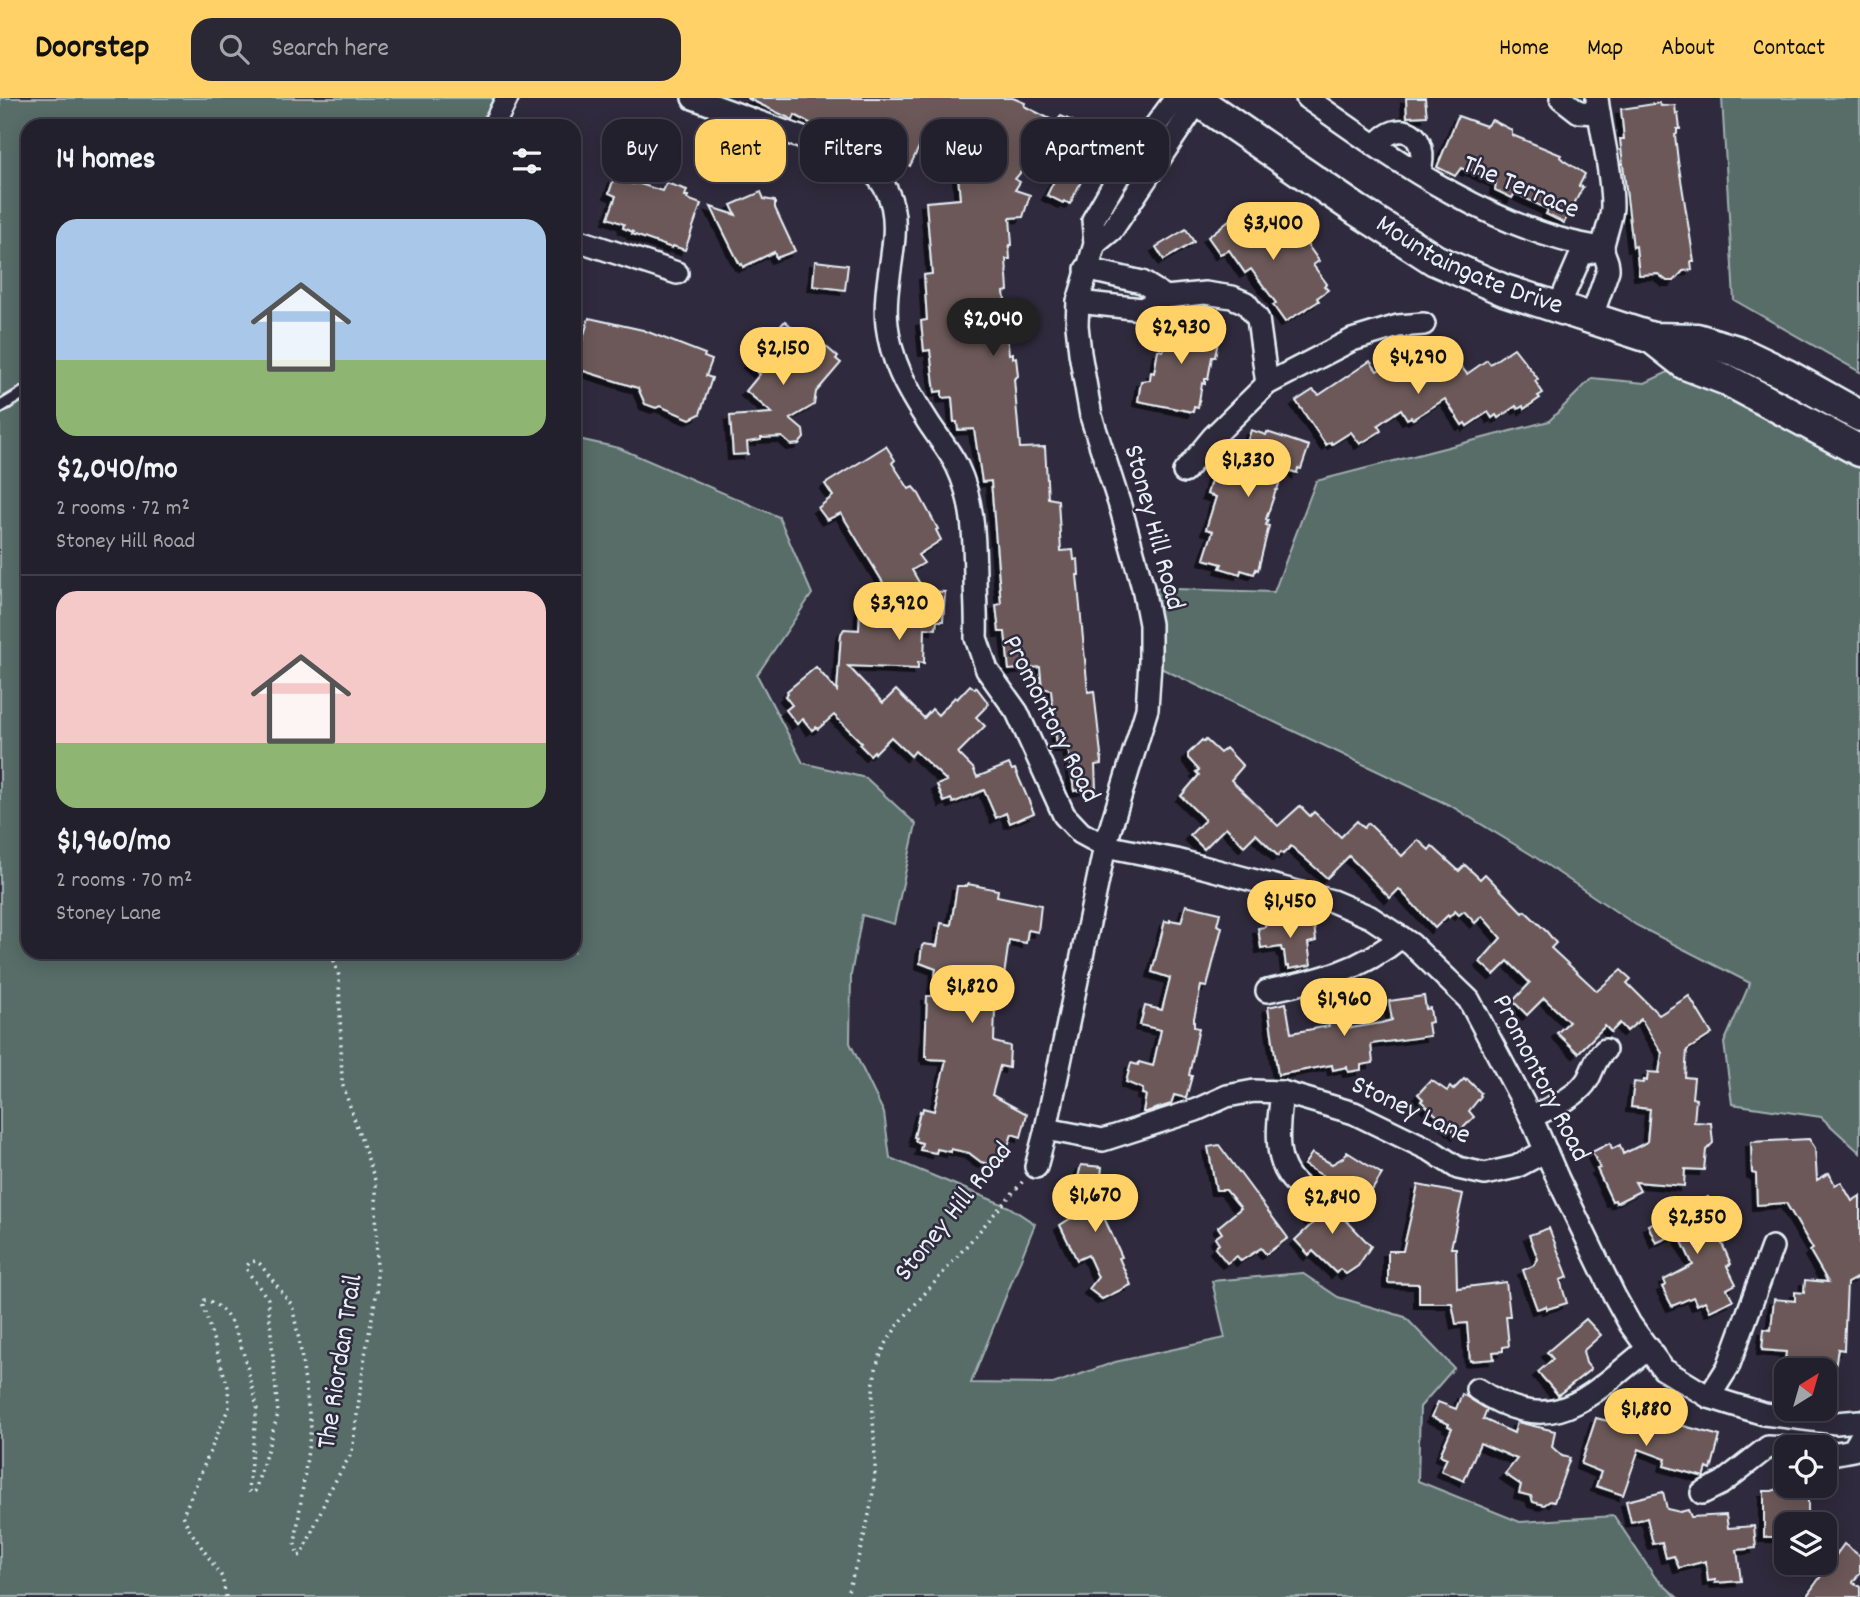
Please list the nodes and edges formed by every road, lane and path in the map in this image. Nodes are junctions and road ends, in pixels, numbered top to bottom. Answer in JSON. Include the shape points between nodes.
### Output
{"nodes":[{"id":1,"x":506,"y":98,"type":"edge"},
{"id":2,"x":693,"y":98,"type":"edge"},
{"id":3,"x":1307,"y":98,"type":"edge"},
{"id":4,"x":1561,"y":98,"type":"edge"},
{"id":5,"x":1189,"y":99,"type":"edge"},
{"id":6,"x":1598,"y":105,"type":"edge"},
{"id":7,"x":496,"y":119,"type":"edge"},
{"id":8,"x":1169,"y":121,"type":"edge"},
{"id":9,"x":1376,"y":146,"type":"junction"},
{"id":10,"x":1419,"y":173,"type":"junction"},
{"id":11,"x":1115,"y":182,"type":"edge"},
{"id":12,"x":1129,"y":182,"type":"edge"},
{"id":13,"x":1138,"y":188,"type":"junction"},
{"id":14,"x":581,"y":241,"type":"edge"},
{"id":15,"x":1095,"y":244,"type":"junction"},
{"id":16,"x":1603,"y":248,"type":"junction"},
{"id":17,"x":1086,"y":269,"type":"junction"},
{"id":18,"x":677,"y":273,"type":"dead end"},
{"id":19,"x":1166,"y":297,"type":"junction"},
{"id":20,"x":1079,"y":302,"type":"junction"},
{"id":21,"x":1559,"y":308,"type":"junction"},
{"id":22,"x":1591,"y":318,"type":"junction"},
{"id":23,"x":1424,"y":324,"type":"dead end"},
{"id":24,"x":1653,"y":338,"type":"junction"},
{"id":25,"x":1267,"y":384,"type":"junction"},
{"id":26,"x":21,"y":394,"type":"edge"},
{"id":27,"x":0,"y":407,"type":"edge"},
{"id":28,"x":1860,"y":416,"type":"edge"},
{"id":29,"x":1860,"y":451,"type":"edge"},
{"id":30,"x":1184,"y":472,"type":"dead end"},
{"id":31,"x":1105,"y":846,"type":"junction"},
{"id":32,"x":1401,"y":937,"type":"junction"},
{"id":33,"x":333,"y":959,"type":"edge"},
{"id":34,"x":1267,"y":991,"type":"dead end"},
{"id":35,"x":1605,"y":1050,"type":"dead end"},
{"id":36,"x":1282,"y":1092,"type":"junction"},
{"id":37,"x":1531,"y":1117,"type":"junction"},
{"id":38,"x":1046,"y":1129,"type":"junction"},
{"id":39,"x":1545,"y":1151,"type":"junction"},
{"id":40,"x":1036,"y":1167,"type":"joint"},
{"id":41,"x":1305,"y":1191,"type":"dead end"},
{"id":42,"x":1772,"y":1247,"type":"dead end"},
{"id":43,"x":1649,"y":1348,"type":"junction"},
{"id":44,"x":1477,"y":1389,"type":"dead end"},
{"id":45,"x":1709,"y":1397,"type":"junction"},
{"id":46,"x":1860,"y":1421,"type":"edge"},
{"id":47,"x":1860,"y":1438,"type":"edge"},
{"id":48,"x":1774,"y":1447,"type":"edge"},
{"id":49,"x":1837,"y":1453,"type":"edge"},
{"id":50,"x":1702,"y":1493,"type":"dead end"},
{"id":51,"x":226,"y":1597,"type":"edge"},
{"id":52,"x":846,"y":1597,"type":"edge"}],
"edges":[{"from":1,"to":7,"type":"street"},
{"from":2,"to":31,"type":"street","name":"Promontory Road","via":[[852,156],[883,182],[894,215],[886,304],[891,347],[906,386],[958,467],[971,506],[979,652],[1023,724],[1064,815],[1082,833]]},
{"from":3,"to":9,"type":"street","name":"The Terrace"},
{"from":4,"to":6,"type":"street","name":"The Terrace","via":[[1579,112]]},
{"from":5,"to":8,"type":"street","name":"Stoney Hill Road"},
{"from":5,"to":13,"type":"street","name":"Stoney Hill Road"},
{"from":5,"to":21,"type":"street","name":"Mountaingate Drive","via":[[1434,260]]},
{"from":6,"to":16,"type":"street","name":"The Terrace","via":[[1612,207]]},
{"from":9,"to":10,"type":"street","name":"The Terrace"},
{"from":9,"to":10,"type":"street","name":"The Terrace","via":[[1396,131],[1417,138],[1423,161]]},
{"from":10,"to":16,"type":"street","name":"The Terrace","via":[[1536,232]]},
{"from":11,"to":15,"type":"street","name":"Stoney Hill Road","via":[[1093,220]]},
{"from":12,"to":13,"type":"street"},
{"from":13,"to":15,"type":"street","name":"Stoney Hill Road","via":[[1112,230]]},
{"from":14,"to":18,"type":"street"},
{"from":15,"to":17,"type":"street","name":"Stoney Hill Road"},
{"from":16,"to":21,"type":"street","name":"The Terrace","via":[[1581,255]]},
{"from":16,"to":22,"type":"street","name":"The Terrace","via":[[1608,270]]},
{"from":17,"to":19,"type":"street","via":[[1142,282]]},
{"from":17,"to":20,"type":"street","name":"Stoney Hill Road"},
{"from":19,"to":20,"type":"street","via":[[1142,309]]},
{"from":19,"to":25,"type":"street","via":[[1205,292],[1246,303],[1258,319]]},
{"from":20,"to":31,"type":"street","name":"Stoney Hill Road","via":[[1077,325],[1091,416],[1128,532],[1150,624],[1147,709]]},
{"from":21,"to":22,"type":"street","name":"Mountaingate Drive"},
{"from":22,"to":24,"type":"street","name":"Mountaingate Drive"},
{"from":23,"to":25,"type":"street","via":[[1398,326],[1352,340]]},
{"from":24,"to":28,"type":"street","name":"Mountaingate Drive","via":[[1697,339],[1737,351]]},
{"from":24,"to":29,"type":"street","name":"Mountaingate Drive","via":[[1685,364],[1739,386]]},
{"from":25,"to":30,"type":"street"},
{"from":26,"to":27,"type":"lane"},
{"from":31,"to":32,"type":"street","name":"Promontory Road","via":[[1332,901]]},
{"from":31,"to":38,"type":"street","name":"Stoney Hill Road"},
{"from":32,"to":34,"type":"street","via":[[1368,960],[1326,979]]},
{"from":32,"to":37,"type":"street","name":"Promontory Road","via":[[1469,1000]]},
{"from":33,"to":51,"type":"path","name":"The Riordan Trail","via":[[339,976],[342,1083],[376,1183],[377,1291],[352,1452],[298,1556],[295,1544],[311,1428],[300,1345],[292,1305],[260,1264],[250,1262],[248,1272],[268,1300],[278,1414],[256,1491],[251,1493],[248,1475],[255,1398],[237,1332],[221,1310],[205,1300],[202,1303],[228,1387],[229,1407],[183,1515],[222,1577]]},
{"from":35,"to":37,"type":"street","via":[[1576,1092]]},
{"from":36,"to":38,"type":"street","name":"Stoney Lane","via":[[1227,1096],[1103,1140]]},
{"from":36,"to":39,"type":"street","name":"Stoney Lane","via":[[1354,1113],[1458,1168],[1485,1174],[1516,1167]]},
{"from":36,"to":41,"type":"street","via":[[1277,1138],[1280,1159],[1293,1184]]},
{"from":37,"to":39,"type":"street","name":"Promontory Road"},
{"from":38,"to":40,"type":"street","name":"Stoney Hill Road"},
{"from":39,"to":43,"type":"street","name":"Promontory Road","via":[[1614,1295]]},
{"from":40,"to":52,"type":"path","name":"Stoney Hill Road","via":[[902,1322],[881,1356],[875,1378],[871,1505]]},
{"from":42,"to":45,"type":"street","via":[[1728,1367]]},
{"from":43,"to":44,"type":"street","via":[[1591,1394],[1557,1412],[1515,1410]]},
{"from":43,"to":45,"type":"street","name":"Promontory Road","via":[[1664,1369]]},
{"from":45,"to":46,"type":"street","name":"Promontory Road","via":[[1763,1415]]},
{"from":47,"to":49,"type":"street","via":[[1853,1450]]},
{"from":48,"to":50,"type":"street"}]}
